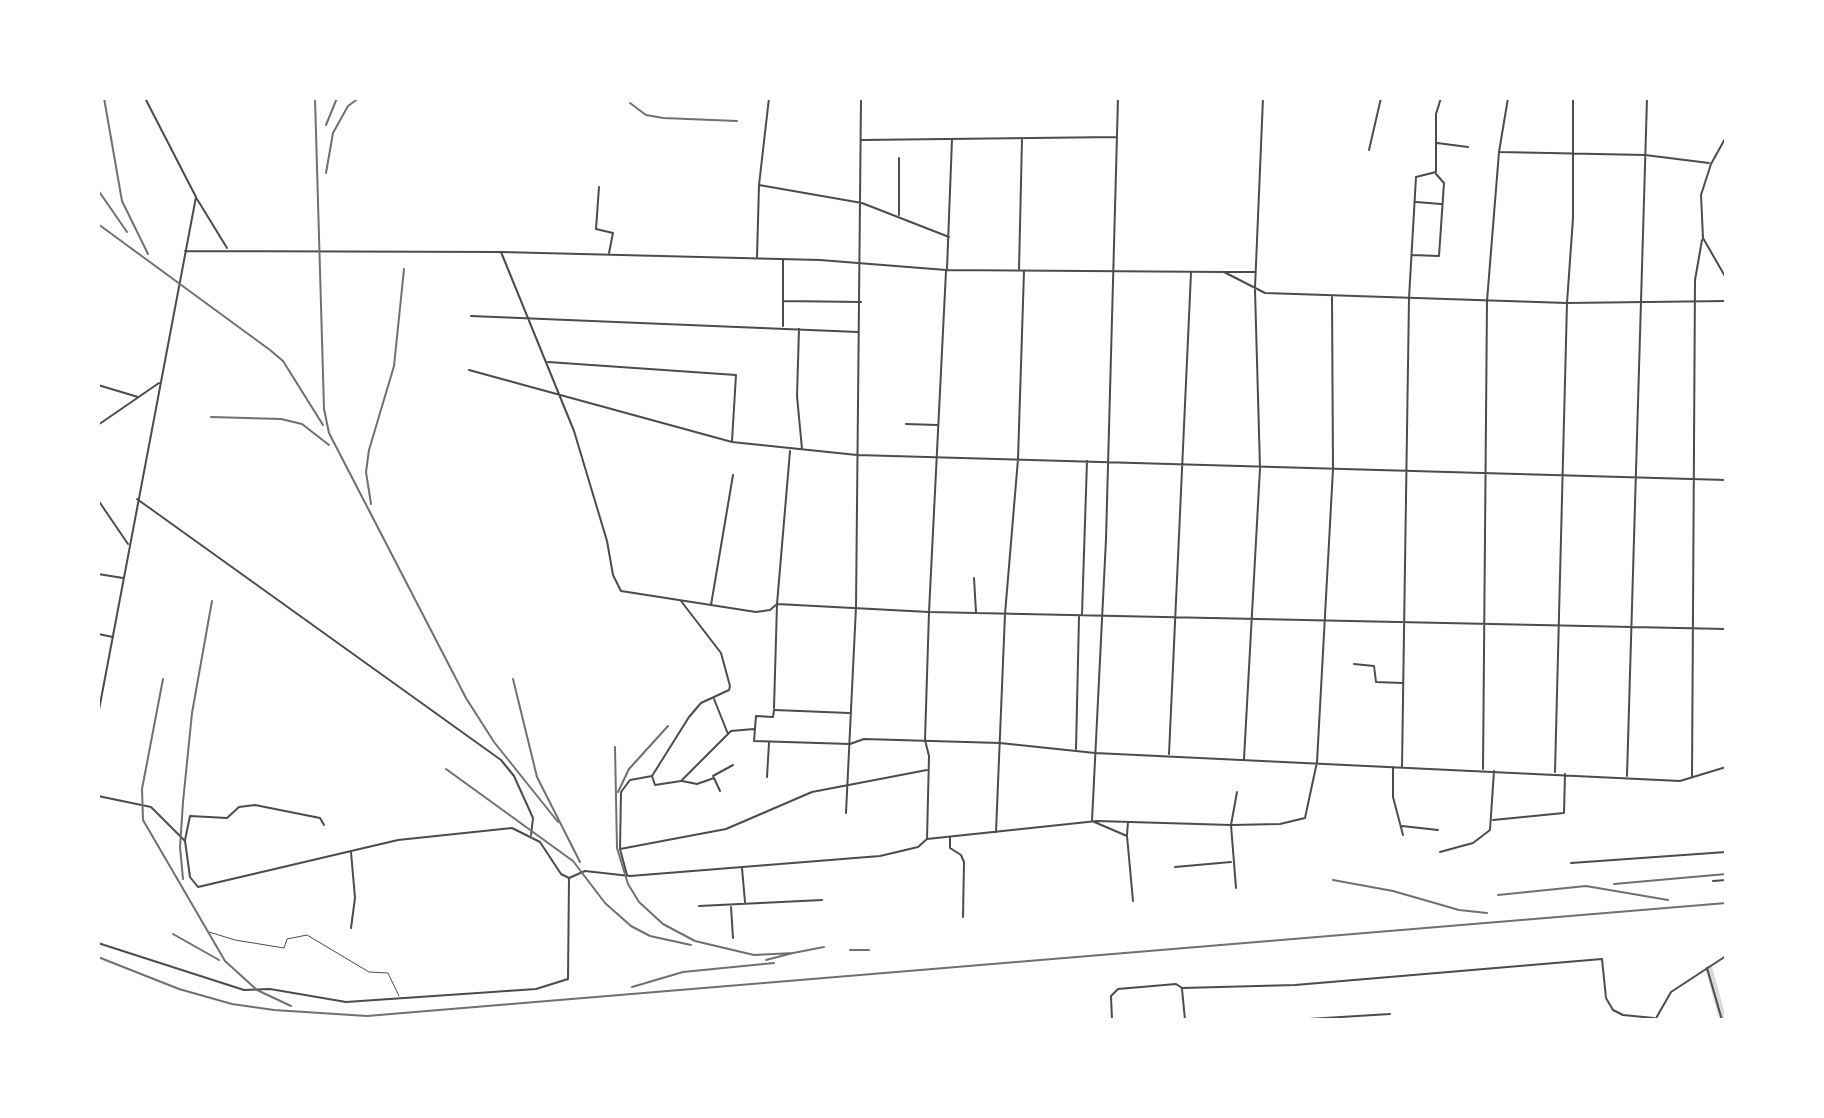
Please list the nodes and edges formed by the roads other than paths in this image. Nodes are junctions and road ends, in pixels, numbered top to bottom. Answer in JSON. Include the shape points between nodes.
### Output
{"nodes":[{"id":1,"x":145,"y":98,"type":"edge"},
{"id":2,"x":769,"y":98,"type":"edge"},
{"id":3,"x":861,"y":98,"type":"edge"},
{"id":4,"x":1118,"y":98,"type":"edge"},
{"id":5,"x":1263,"y":98,"type":"edge"},
{"id":6,"x":1381,"y":98,"type":"edge"},
{"id":7,"x":1441,"y":98,"type":"edge"},
{"id":8,"x":1508,"y":98,"type":"edge"},
{"id":9,"x":1573,"y":98,"type":"edge"},
{"id":10,"x":1647,"y":98,"type":"edge"},
{"id":11,"x":1117,"y":137,"type":"junction"},
{"id":12,"x":1726,"y":137,"type":"edge"},
{"id":13,"x":952,"y":138,"type":"junction"},
{"id":14,"x":1022,"y":138,"type":"junction"},
{"id":15,"x":861,"y":140,"type":"junction"},
{"id":16,"x":1436,"y":143,"type":"junction"},
{"id":17,"x":1468,"y":147,"type":"dead end"},
{"id":18,"x":1369,"y":150,"type":"dead end"},
{"id":19,"x":1499,"y":152,"type":"junction"},
{"id":20,"x":1570,"y":153,"type":"junction"},
{"id":21,"x":1645,"y":155,"type":"junction"},
{"id":22,"x":899,"y":158,"type":"dead end"},
{"id":23,"x":1711,"y":164,"type":"junction"},
{"id":24,"x":1435,"y":174,"type":"junction"},
{"id":25,"x":759,"y":185,"type":"junction"},
{"id":26,"x":599,"y":187,"type":"dead end"},
{"id":27,"x":196,"y":197,"type":"junction"},
{"id":28,"x":1415,"y":201,"type":"junction"},
{"id":29,"x":862,"y":203,"type":"junction"},
{"id":30,"x":1442,"y":204,"type":"junction"},
{"id":31,"x":899,"y":217,"type":"junction"},
{"id":32,"x":949,"y":237,"type":"junction"},
{"id":33,"x":1703,"y":238,"type":"junction"},
{"id":34,"x":227,"y":249,"type":"junction"},
{"id":35,"x":185,"y":251,"type":"junction"},
{"id":36,"x":501,"y":252,"type":"junction"},
{"id":37,"x":609,"y":255,"type":"junction"},
{"id":38,"x":1411,"y":255,"type":"junction"},
{"id":39,"x":757,"y":258,"type":"junction"},
{"id":40,"x":783,"y":259,"type":"junction"},
{"id":41,"x":862,"y":263,"type":"junction"},
{"id":42,"x":946,"y":270,"type":"junction"},
{"id":43,"x":1019,"y":270,"type":"junction"},
{"id":44,"x":1111,"y":270,"type":"junction"},
{"id":45,"x":1024,"y":271,"type":"junction"},
{"id":46,"x":1191,"y":272,"type":"junction"},
{"id":47,"x":1224,"y":272,"type":"junction"},
{"id":48,"x":1256,"y":272,"type":"junction"},
{"id":49,"x":1726,"y":278,"type":"edge"},
{"id":50,"x":1255,"y":288,"type":"junction"},
{"id":51,"x":1332,"y":295,"type":"junction"},
{"id":52,"x":1409,"y":298,"type":"junction"},
{"id":53,"x":1695,"y":300,"type":"junction"},
{"id":54,"x":783,"y":301,"type":"junction"},
{"id":55,"x":1487,"y":301,"type":"junction"},
{"id":56,"x":1639,"y":301,"type":"junction"},
{"id":57,"x":1726,"y":301,"type":"edge"},
{"id":58,"x":861,"y":302,"type":"junction"},
{"id":59,"x":1567,"y":303,"type":"junction"},
{"id":60,"x":471,"y":316,"type":"dead end"},
{"id":61,"x":529,"y":319,"type":"junction"},
{"id":62,"x":783,"y":328,"type":"junction"},
{"id":63,"x":799,"y":329,"type":"junction"},
{"id":64,"x":860,"y":332,"type":"junction"},
{"id":65,"x":547,"y":362,"type":"junction"},
{"id":66,"x":469,"y":370,"type":"dead end"},
{"id":67,"x":160,"y":382,"type":"junction"},
{"id":68,"x":98,"y":385,"type":"edge"},
{"id":69,"x":559,"y":393,"type":"junction"},
{"id":70,"x":138,"y":397,"type":"junction"},
{"id":71,"x":906,"y":424,"type":"dead end"},
{"id":72,"x":98,"y":425,"type":"edge"},
{"id":73,"x":938,"y":425,"type":"junction"},
{"id":74,"x":732,"y":442,"type":"junction"},
{"id":75,"x":790,"y":449,"type":"junction"},
{"id":76,"x":803,"y":450,"type":"junction"},
{"id":77,"x":857,"y":455,"type":"junction"},
{"id":78,"x":936,"y":457,"type":"junction"},
{"id":79,"x":1018,"y":459,"type":"junction"},
{"id":80,"x":1087,"y":461,"type":"junction"},
{"id":81,"x":1109,"y":462,"type":"junction"},
{"id":82,"x":1185,"y":466,"type":"junction"},
{"id":83,"x":1260,"y":468,"type":"junction"},
{"id":84,"x":1333,"y":469,"type":"junction"},
{"id":85,"x":1406,"y":471,"type":"junction"},
{"id":86,"x":1484,"y":473,"type":"junction"},
{"id":87,"x":733,"y":475,"type":"dead end"},
{"id":88,"x":1563,"y":475,"type":"junction"},
{"id":89,"x":1634,"y":477,"type":"junction"},
{"id":90,"x":1696,"y":479,"type":"junction"},
{"id":91,"x":1726,"y":480,"type":"edge"},
{"id":92,"x":137,"y":499,"type":"junction"},
{"id":93,"x":98,"y":500,"type":"edge"},
{"id":94,"x":128,"y":544,"type":"junction"},
{"id":95,"x":98,"y":574,"type":"edge"},
{"id":96,"x":123,"y":578,"type":"junction"},
{"id":97,"x":974,"y":578,"type":"dead end"},
{"id":98,"x":681,"y":601,"type":"junction"},
{"id":99,"x":777,"y":604,"type":"junction"},
{"id":100,"x":710,"y":606,"type":"junction"},
{"id":101,"x":856,"y":607,"type":"junction"},
{"id":102,"x":929,"y":612,"type":"junction"},
{"id":103,"x":976,"y":613,"type":"junction"},
{"id":104,"x":1005,"y":614,"type":"junction"},
{"id":105,"x":1080,"y":616,"type":"junction"},
{"id":106,"x":1101,"y":616,"type":"junction"},
{"id":107,"x":1178,"y":618,"type":"junction"},
{"id":108,"x":1252,"y":620,"type":"junction"},
{"id":109,"x":1325,"y":622,"type":"junction"},
{"id":110,"x":1404,"y":624,"type":"junction"},
{"id":111,"x":1483,"y":626,"type":"junction"},
{"id":112,"x":1559,"y":627,"type":"junction"},
{"id":113,"x":1629,"y":628,"type":"junction"},
{"id":114,"x":1694,"y":629,"type":"junction"},
{"id":115,"x":1726,"y":629,"type":"edge"},
{"id":116,"x":98,"y":634,"type":"edge"},
{"id":117,"x":113,"y":637,"type":"junction"},
{"id":118,"x":1354,"y":664,"type":"dead end"},
{"id":119,"x":1403,"y":683,"type":"junction"},
{"id":120,"x":714,"y":698,"type":"junction"},
{"id":121,"x":774,"y":710,"type":"junction"},
{"id":122,"x":851,"y":714,"type":"junction"},
{"id":123,"x":98,"y":715,"type":"edge"},
{"id":124,"x":755,"y":729,"type":"junction"},
{"id":125,"x":728,"y":734,"type":"junction"},
{"id":126,"x":925,"y":740,"type":"junction"},
{"id":127,"x":769,"y":742,"type":"junction"},
{"id":128,"x":1000,"y":743,"type":"junction"},
{"id":129,"x":850,"y":744,"type":"junction"},
{"id":130,"x":1076,"y":751,"type":"junction"},
{"id":131,"x":1095,"y":753,"type":"junction"},
{"id":132,"x":1169,"y":756,"type":"junction"},
{"id":133,"x":1244,"y":759,"type":"junction"},
{"id":134,"x":1317,"y":762,"type":"junction"},
{"id":135,"x":733,"y":765,"type":"dead end"},
{"id":136,"x":1393,"y":766,"type":"junction"},
{"id":137,"x":1402,"y":767,"type":"junction"},
{"id":138,"x":1726,"y":767,"type":"edge"},
{"id":139,"x":929,"y":769,"type":"junction"},
{"id":140,"x":1483,"y":770,"type":"junction"},
{"id":141,"x":1494,"y":770,"type":"junction"},
{"id":142,"x":1555,"y":773,"type":"junction"},
{"id":143,"x":1565,"y":774,"type":"junction"},
{"id":144,"x":652,"y":776,"type":"junction"},
{"id":145,"x":767,"y":777,"type":"dead end"},
{"id":146,"x":711,"y":778,"type":"junction"},
{"id":147,"x":1627,"y":778,"type":"junction"},
{"id":148,"x":1692,"y":778,"type":"junction"},
{"id":149,"x":681,"y":781,"type":"junction"},
{"id":150,"x":848,"y":784,"type":"junction"},
{"id":151,"x":720,"y":791,"type":"dead end"},
{"id":152,"x":1237,"y":792,"type":"dead end"},
{"id":153,"x":98,"y":796,"type":"edge"},
{"id":154,"x":846,"y":813,"type":"dead end"},
{"id":155,"x":1492,"y":820,"type":"junction"},
{"id":156,"x":1092,"y":821,"type":"junction"},
{"id":157,"x":1128,"y":821,"type":"junction"},
{"id":158,"x":324,"y":825,"type":"dead end"},
{"id":159,"x":1231,"y":825,"type":"junction"},
{"id":160,"x":1401,"y":826,"type":"junction"},
{"id":161,"x":1438,"y":830,"type":"dead end"},
{"id":162,"x":996,"y":833,"type":"junction"},
{"id":163,"x":531,"y":835,"type":"junction"},
{"id":164,"x":1403,"y":835,"type":"dead end"},
{"id":165,"x":1127,"y":836,"type":"junction"},
{"id":166,"x":950,"y":838,"type":"junction"},
{"id":167,"x":927,"y":839,"type":"junction"},
{"id":168,"x":185,"y":841,"type":"junction"},
{"id":169,"x":620,"y":849,"type":"junction"},
{"id":170,"x":351,"y":852,"type":"junction"},
{"id":171,"x":1440,"y":852,"type":"dead end"},
{"id":172,"x":1726,"y":852,"type":"edge"},
{"id":173,"x":1233,"y":861,"type":"junction"},
{"id":174,"x":1571,"y":863,"type":"dead end"},
{"id":175,"x":742,"y":867,"type":"junction"},
{"id":176,"x":1175,"y":867,"type":"dead end"},
{"id":177,"x":628,"y":876,"type":"junction"},
{"id":178,"x":569,"y":878,"type":"junction"},
{"id":179,"x":1726,"y":880,"type":"edge"},
{"id":180,"x":1713,"y":881,"type":"dead end"},
{"id":181,"x":1236,"y":888,"type":"dead end"},
{"id":182,"x":822,"y":900,"type":"dead end"},
{"id":183,"x":1133,"y":901,"type":"dead end"},
{"id":184,"x":745,"y":904,"type":"junction"},
{"id":185,"x":699,"y":906,"type":"dead end"},
{"id":186,"x":731,"y":906,"type":"junction"},
{"id":187,"x":963,"y":917,"type":"dead end"},
{"id":188,"x":351,"y":928,"type":"dead end"},
{"id":189,"x":209,"y":932,"type":"dead end"},
{"id":190,"x":733,"y":938,"type":"dead end"},
{"id":191,"x":98,"y":943,"type":"edge"},
{"id":192,"x":1726,"y":956,"type":"edge"},
{"id":193,"x":1707,"y":968,"type":"junction"},
{"id":194,"x":1182,"y":988,"type":"junction"},
{"id":195,"x":399,"y":1000,"type":"junction"},
{"id":196,"x":1390,"y":1014,"type":"dead end"},
{"id":197,"x":1655,"y":1019,"type":"edge"},
{"id":198,"x":1112,"y":1020,"type":"edge"},
{"id":199,"x":1185,"y":1020,"type":"edge"},
{"id":200,"x":1292,"y":1020,"type":"edge"},
{"id":201,"x":1722,"y":1020,"type":"edge"}],
"edges":[{"from":1,"to":27,"type":"street"},
{"from":2,"to":25,"type":"street"},
{"from":3,"to":15,"type":"street"},
{"from":4,"to":11,"type":"street"},
{"from":5,"to":48,"type":"street"},
{"from":6,"to":18,"type":"street"},
{"from":7,"to":16,"type":"street"},
{"from":8,"to":19,"type":"street"},
{"from":9,"to":20,"type":"street"},
{"from":10,"to":21,"type":"street"},
{"from":11,"to":14,"type":"street"},
{"from":11,"to":44,"type":"street"},
{"from":12,"to":23,"type":"street"},
{"from":13,"to":14,"type":"street"},
{"from":13,"to":15,"type":"street"},
{"from":13,"to":32,"type":"street"},
{"from":14,"to":43,"type":"street"},
{"from":15,"to":29,"type":"street"},
{"from":16,"to":17,"type":"street"},
{"from":16,"to":24,"type":"street"},
{"from":19,"to":20,"type":"street"},
{"from":19,"to":55,"type":"street"},
{"from":20,"to":21,"type":"street"},
{"from":20,"to":59,"type":"street","via":[[1573,218]]},
{"from":21,"to":23,"type":"street"},
{"from":21,"to":56,"type":"street"},
{"from":22,"to":31,"type":"street"},
{"from":23,"to":33,"type":"street","via":[[1701,195]]},
{"from":24,"to":28,"type":"street","via":[[1416,177]]},
{"from":24,"to":30,"type":"street","via":[[1443,179]]},
{"from":25,"to":29,"type":"street"},
{"from":25,"to":39,"type":"street"},
{"from":26,"to":37,"type":"street","via":[[596,229],[613,233]]},
{"from":27,"to":34,"type":"street"},
{"from":27,"to":35,"type":"street"},
{"from":28,"to":30,"type":"street"},
{"from":28,"to":38,"type":"street"},
{"from":29,"to":31,"type":"street"},
{"from":29,"to":41,"type":"street"},
{"from":30,"to":38,"type":"street","via":[[1439,256]]},
{"from":31,"to":32,"type":"street"},
{"from":32,"to":42,"type":"street"},
{"from":33,"to":49,"type":"street"},
{"from":33,"to":53,"type":"street"},
{"from":34,"to":35,"type":"street"},
{"from":34,"to":36,"type":"street"},
{"from":35,"to":67,"type":"street"},
{"from":36,"to":37,"type":"street"},
{"from":36,"to":61,"type":"street"},
{"from":37,"to":39,"type":"street"},
{"from":38,"to":52,"type":"street"},
{"from":39,"to":40,"type":"street"},
{"from":40,"to":41,"type":"street"},
{"from":40,"to":54,"type":"street"},
{"from":41,"to":42,"type":"street"},
{"from":41,"to":58,"type":"street"},
{"from":42,"to":43,"type":"street"},
{"from":42,"to":73,"type":"street"},
{"from":43,"to":45,"type":"street"},
{"from":44,"to":45,"type":"street"},
{"from":44,"to":46,"type":"street"},
{"from":44,"to":81,"type":"street"},
{"from":45,"to":79,"type":"street"},
{"from":46,"to":47,"type":"street"},
{"from":46,"to":82,"type":"street"},
{"from":47,"to":48,"type":"street"},
{"from":47,"to":50,"type":"street"},
{"from":48,"to":50,"type":"street"},
{"from":50,"to":51,"type":"street","via":[[1265,293]]},
{"from":50,"to":83,"type":"street"},
{"from":51,"to":52,"type":"street"},
{"from":51,"to":84,"type":"street"},
{"from":52,"to":55,"type":"street"},
{"from":52,"to":85,"type":"street"},
{"from":53,"to":56,"type":"street"},
{"from":53,"to":57,"type":"street"},
{"from":53,"to":90,"type":"street"},
{"from":54,"to":58,"type":"street"},
{"from":54,"to":62,"type":"street"},
{"from":55,"to":59,"type":"street"},
{"from":55,"to":86,"type":"street"},
{"from":56,"to":59,"type":"street"},
{"from":56,"to":89,"type":"street"},
{"from":58,"to":64,"type":"street"},
{"from":59,"to":88,"type":"street"},
{"from":60,"to":61,"type":"street"},
{"from":61,"to":62,"type":"street"},
{"from":61,"to":65,"type":"street"},
{"from":62,"to":63,"type":"street"},
{"from":63,"to":64,"type":"street"},
{"from":63,"to":76,"type":"street","via":[[797,396]]},
{"from":64,"to":77,"type":"street"},
{"from":65,"to":69,"type":"street"},
{"from":65,"to":74,"type":"street","via":[[736,375]]},
{"from":66,"to":69,"type":"street"},
{"from":67,"to":70,"type":"street"},
{"from":67,"to":92,"type":"street"},
{"from":68,"to":70,"type":"street"},
{"from":69,"to":74,"type":"street"},
{"from":69,"to":98,"type":"street","via":[[587,466],[621,591]]},
{"from":70,"to":72,"type":"street"},
{"from":71,"to":73,"type":"street"},
{"from":73,"to":78,"type":"street"},
{"from":74,"to":75,"type":"street"},
{"from":75,"to":76,"type":"street"},
{"from":75,"to":99,"type":"street"},
{"from":76,"to":77,"type":"street"},
{"from":77,"to":78,"type":"street"},
{"from":77,"to":101,"type":"street"},
{"from":78,"to":79,"type":"street"},
{"from":78,"to":102,"type":"street"},
{"from":79,"to":80,"type":"street"},
{"from":79,"to":104,"type":"street"},
{"from":80,"to":81,"type":"street"},
{"from":80,"to":105,"type":"street"},
{"from":81,"to":82,"type":"street"},
{"from":81,"to":106,"type":"street"},
{"from":82,"to":83,"type":"street"},
{"from":82,"to":107,"type":"street"},
{"from":83,"to":84,"type":"street"},
{"from":83,"to":108,"type":"street"},
{"from":84,"to":85,"type":"street"},
{"from":84,"to":109,"type":"street"},
{"from":85,"to":86,"type":"street"},
{"from":85,"to":110,"type":"street"},
{"from":86,"to":88,"type":"street"},
{"from":86,"to":111,"type":"street"},
{"from":87,"to":100,"type":"street"},
{"from":88,"to":89,"type":"street"},
{"from":88,"to":112,"type":"street"},
{"from":89,"to":90,"type":"street"},
{"from":89,"to":113,"type":"street"},
{"from":90,"to":91,"type":"street"},
{"from":90,"to":114,"type":"street"},
{"from":92,"to":94,"type":"street"},
{"from":92,"to":163,"type":"street","via":[[501,760],[533,818]]},
{"from":93,"to":94,"type":"street"},
{"from":94,"to":96,"type":"street"},
{"from":95,"to":96,"type":"street"},
{"from":96,"to":117,"type":"street"},
{"from":97,"to":103,"type":"street"},
{"from":98,"to":100,"type":"street"},
{"from":98,"to":120,"type":"street","via":[[721,653],[730,686]]},
{"from":99,"to":100,"type":"street","via":[[756,612]]},
{"from":99,"to":101,"type":"street"},
{"from":99,"to":121,"type":"street"},
{"from":101,"to":102,"type":"street"},
{"from":101,"to":122,"type":"street"},
{"from":102,"to":103,"type":"street"},
{"from":102,"to":126,"type":"street"},
{"from":103,"to":104,"type":"street"},
{"from":104,"to":105,"type":"street"},
{"from":104,"to":128,"type":"street"},
{"from":105,"to":106,"type":"street"},
{"from":105,"to":130,"type":"street"},
{"from":106,"to":107,"type":"street"},
{"from":106,"to":131,"type":"street"},
{"from":107,"to":108,"type":"street"},
{"from":107,"to":132,"type":"street"},
{"from":108,"to":109,"type":"street"},
{"from":108,"to":133,"type":"street"},
{"from":109,"to":110,"type":"street"},
{"from":109,"to":134,"type":"street"},
{"from":110,"to":111,"type":"street"},
{"from":110,"to":119,"type":"street"},
{"from":111,"to":112,"type":"street"},
{"from":111,"to":140,"type":"street"},
{"from":112,"to":113,"type":"street"},
{"from":112,"to":142,"type":"street"},
{"from":113,"to":114,"type":"street"},
{"from":113,"to":147,"type":"street"},
{"from":114,"to":115,"type":"street"},
{"from":114,"to":148,"type":"street"},
{"from":116,"to":117,"type":"street"},
{"from":117,"to":123,"type":"street"},
{"from":118,"to":119,"type":"street","via":[[1374,666],[1376,682]]},
{"from":119,"to":137,"type":"street"},
{"from":120,"to":125,"type":"street"},
{"from":120,"to":144,"type":"street","via":[[689,717]]},
{"from":121,"to":122,"type":"street"},
{"from":121,"to":124,"type":"street","via":[[773,717],[756,716]]},
{"from":122,"to":129,"type":"street"},
{"from":124,"to":125,"type":"street"},
{"from":124,"to":127,"type":"street","via":[[754,741]]},
{"from":125,"to":149,"type":"street"},
{"from":126,"to":128,"type":"street"},
{"from":126,"to":129,"type":"street","via":[[864,739]]},
{"from":126,"to":139,"type":"street"},
{"from":127,"to":129,"type":"street"},
{"from":127,"to":145,"type":"street"},
{"from":128,"to":130,"type":"street"},
{"from":128,"to":162,"type":"street"},
{"from":129,"to":150,"type":"street"},
{"from":130,"to":131,"type":"street"},
{"from":131,"to":132,"type":"street"},
{"from":131,"to":156,"type":"street"},
{"from":132,"to":133,"type":"street"},
{"from":133,"to":134,"type":"street"},
{"from":134,"to":136,"type":"street"},
{"from":134,"to":159,"type":"street","via":[[1305,818]]},
{"from":135,"to":146,"type":"street"},
{"from":136,"to":137,"type":"street"},
{"from":136,"to":160,"type":"street","via":[[1393,797]]},
{"from":137,"to":140,"type":"street"},
{"from":138,"to":148,"type":"street"},
{"from":139,"to":150,"type":"street"},
{"from":139,"to":167,"type":"street"},
{"from":140,"to":141,"type":"street"},
{"from":141,"to":142,"type":"street"},
{"from":141,"to":155,"type":"street"},
{"from":142,"to":143,"type":"street"},
{"from":143,"to":147,"type":"street"},
{"from":143,"to":155,"type":"street","via":[[1564,813]]},
{"from":144,"to":149,"type":"street","via":[[655,785]]},
{"from":144,"to":169,"type":"street","via":[[630,780],[621,792]]},
{"from":146,"to":149,"type":"street","via":[[697,784]]},
{"from":146,"to":151,"type":"street"},
{"from":147,"to":148,"type":"street"},
{"from":150,"to":154,"type":"street"},
{"from":150,"to":169,"type":"street","via":[[812,792],[726,829]]},
{"from":152,"to":159,"type":"street"},
{"from":153,"to":168,"type":"street","via":[[146,804]]},
{"from":155,"to":171,"type":"street","via":[[1484,837]]},
{"from":156,"to":157,"type":"street"},
{"from":156,"to":162,"type":"street"},
{"from":156,"to":165,"type":"street"},
{"from":157,"to":159,"type":"street"},
{"from":157,"to":165,"type":"street"},
{"from":158,"to":168,"type":"street","via":[[320,818],[255,805],[239,807],[227,818],[190,816]]},
{"from":159,"to":173,"type":"street"},
{"from":160,"to":161,"type":"street"},
{"from":160,"to":164,"type":"street"},
{"from":162,"to":166,"type":"street"},
{"from":163,"to":170,"type":"street","via":[[512,828],[428,835]]},
{"from":163,"to":178,"type":"street"},
{"from":165,"to":183,"type":"street"},
{"from":166,"to":167,"type":"street"},
{"from":166,"to":187,"type":"street","via":[[950,848],[964,862]]},
{"from":167,"to":175,"type":"street","via":[[909,851],[880,856]]},
{"from":168,"to":170,"type":"street","via":[[190,877],[198,887]]},
{"from":169,"to":177,"type":"street"},
{"from":170,"to":188,"type":"street"},
{"from":172,"to":174,"type":"street"},
{"from":173,"to":176,"type":"street"},
{"from":173,"to":181,"type":"street"},
{"from":175,"to":177,"type":"street"},
{"from":175,"to":184,"type":"street"},
{"from":177,"to":178,"type":"street","via":[[585,871]]},
{"from":178,"to":195,"type":"street","via":[[568,979],[536,989]]},
{"from":179,"to":180,"type":"street"},
{"from":182,"to":184,"type":"street"},
{"from":184,"to":186,"type":"street"},
{"from":185,"to":186,"type":"street"},
{"from":186,"to":190,"type":"street"},
{"from":189,"to":195,"type":"lane","via":[[284,948],[287,939],[307,935],[369,972],[388,973]]},
{"from":191,"to":195,"type":"street","via":[[244,990],[270,989],[346,1002]]},
{"from":192,"to":193,"type":"street"},
{"from":193,"to":197,"type":"street","via":[[1671,992]]},
{"from":193,"to":201,"type":"street"},
{"from":194,"to":197,"type":"street","via":[[1295,985],[1602,959],[1606,998],[1613,1010]]},
{"from":194,"to":198,"type":"street","via":[[1176,984],[1114,990]]},
{"from":194,"to":199,"type":"street"},
{"from":196,"to":200,"type":"street"}]}
